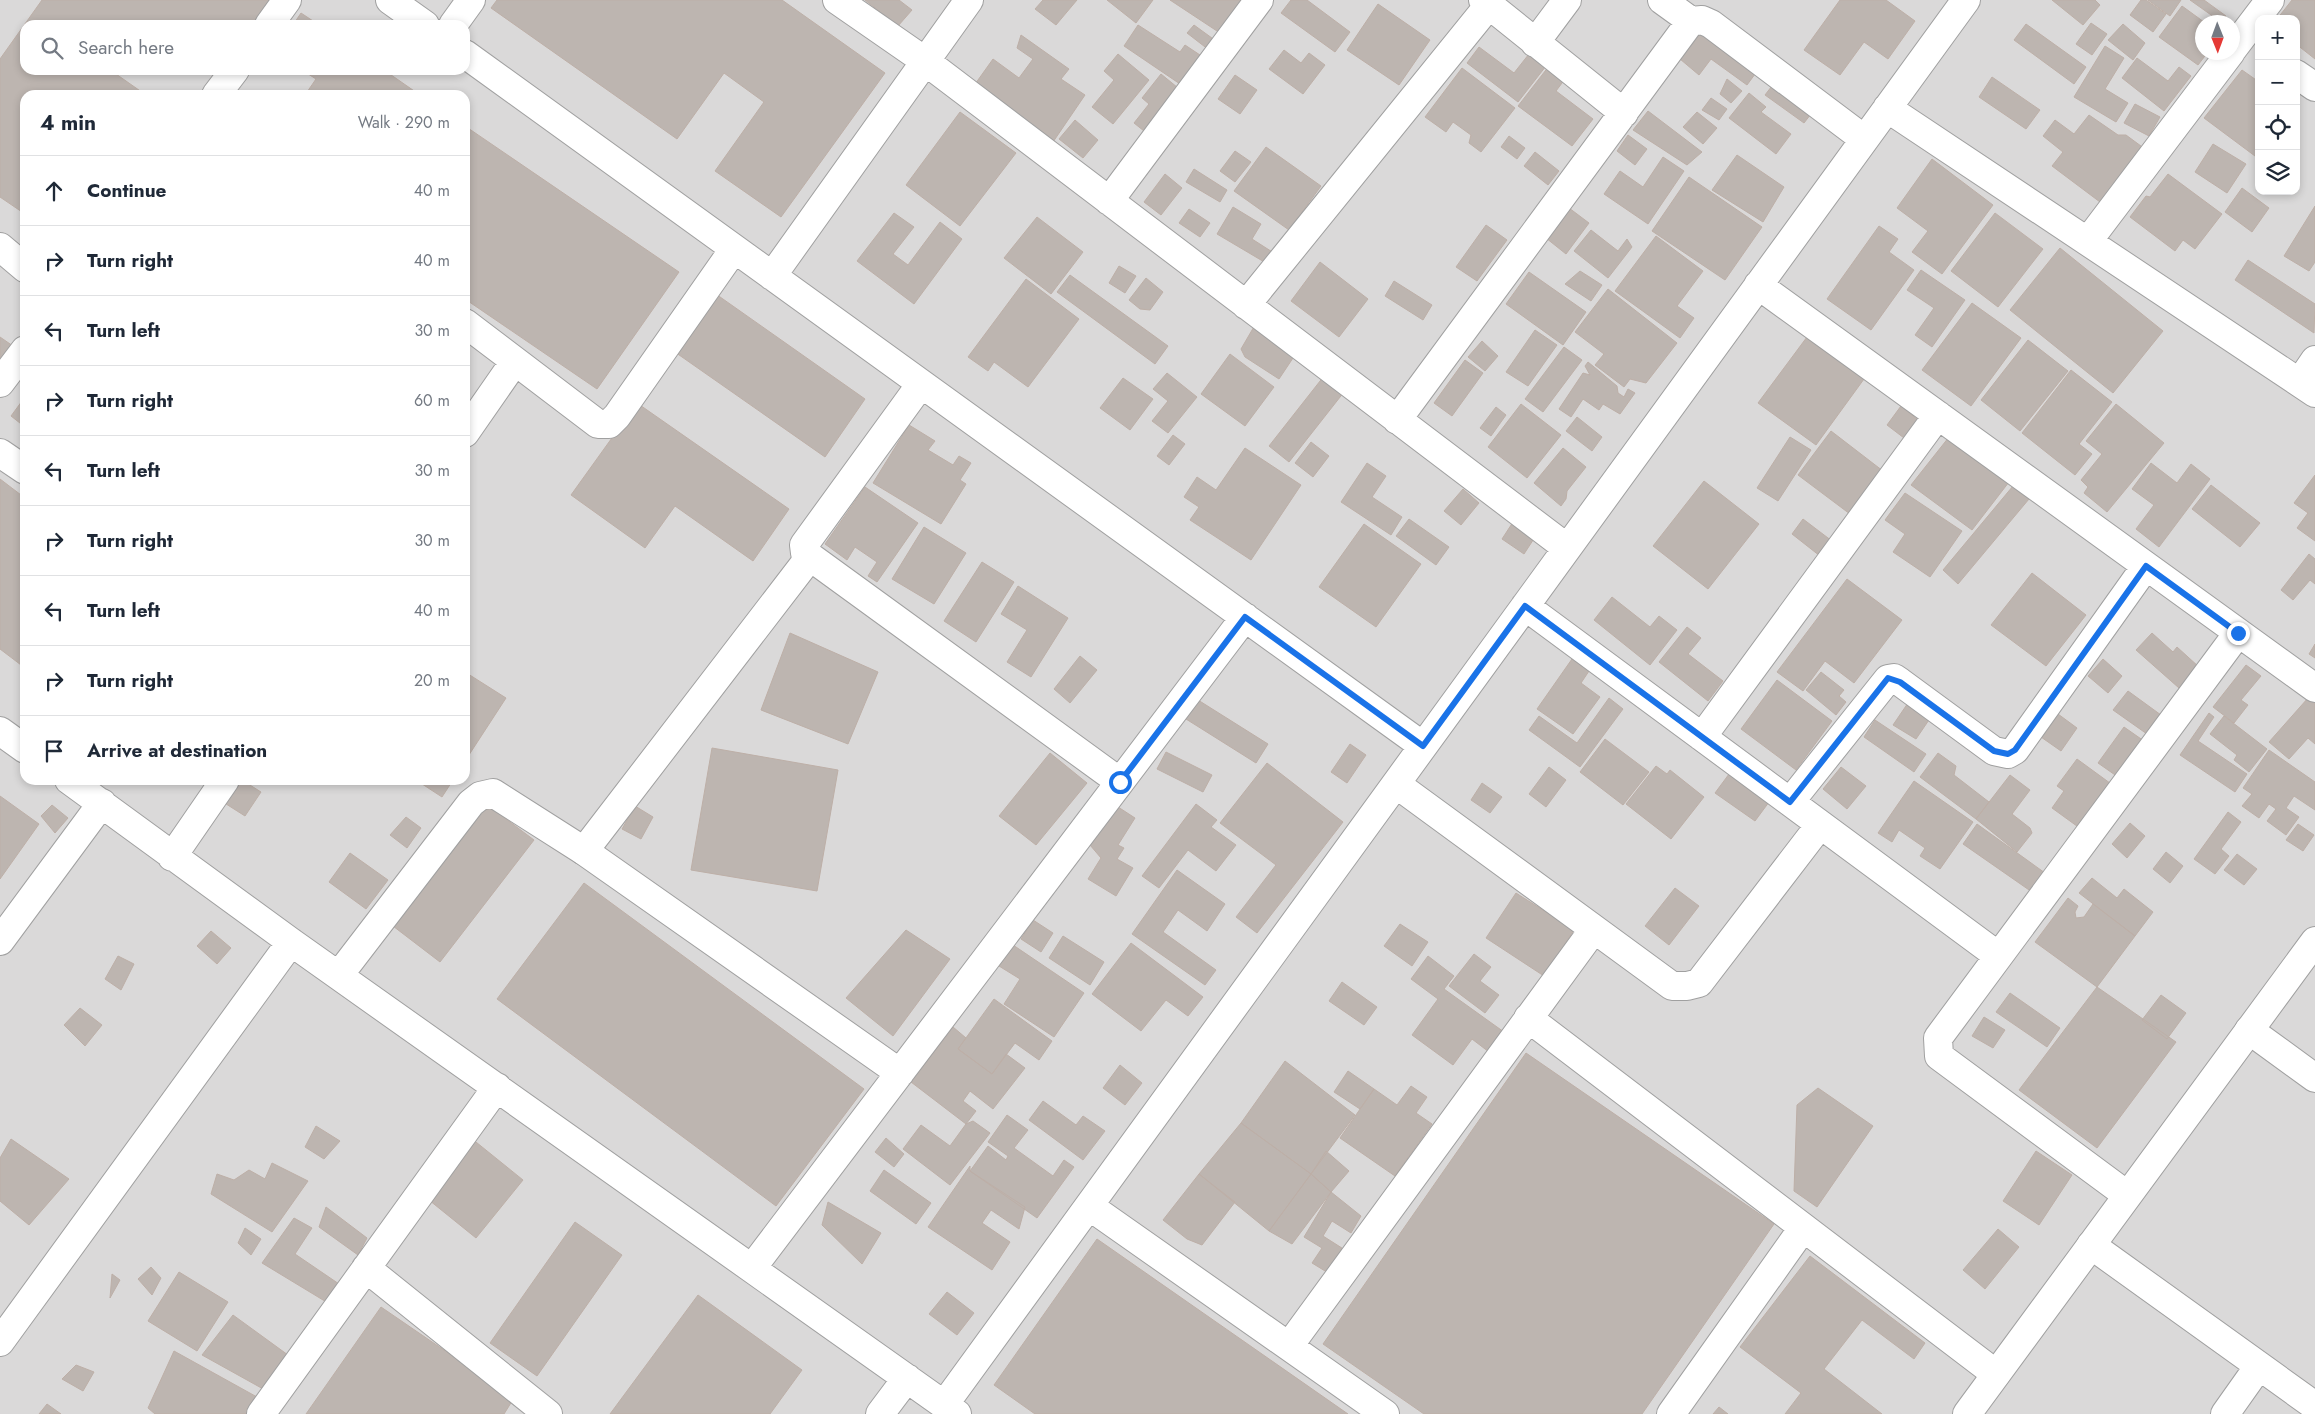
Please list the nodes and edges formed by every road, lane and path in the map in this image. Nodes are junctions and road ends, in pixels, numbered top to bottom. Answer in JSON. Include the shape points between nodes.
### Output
{"nodes":[{"id":1,"x":287,"y":0,"type":"edge"},
{"id":2,"x":390,"y":0,"type":"edge"},
{"id":3,"x":471,"y":0,"type":"edge"},
{"id":4,"x":837,"y":0,"type":"edge"},
{"id":5,"x":969,"y":0,"type":"edge"},
{"id":6,"x":1259,"y":0,"type":"edge"},
{"id":7,"x":1567,"y":0,"type":"edge"},
{"id":8,"x":1662,"y":0,"type":"edge"},
{"id":9,"x":1966,"y":0,"type":"edge"},
{"id":10,"x":2270,"y":0,"type":"edge"},
{"id":11,"x":1486,"y":2,"type":"edge"},
{"id":12,"x":272,"y":20,"type":"edge"},
{"id":13,"x":417,"y":20,"type":"edge"},
{"id":14,"x":457,"y":20,"type":"edge"},
{"id":15,"x":1691,"y":21,"type":"junction"},
{"id":16,"x":1535,"y":43,"type":"junction"},
{"id":17,"x":2241,"y":46,"type":"edge"},
{"id":18,"x":470,"y":58,"type":"edge"},
{"id":19,"x":924,"y":61,"type":"junction"},
{"id":20,"x":231,"y":75,"type":"edge"},
{"id":21,"x":2300,"y":77,"type":"edge"},
{"id":22,"x":2315,"y":87,"type":"edge"},
{"id":23,"x":220,"y":90,"type":"edge"},
{"id":24,"x":1887,"y":108,"type":"junction"},
{"id":25,"x":1624,"y":113,"type":"junction"},
{"id":26,"x":1864,"y":139,"type":"junction"},
{"id":27,"x":1109,"y":201,"type":"junction"},
{"id":28,"x":2088,"y":241,"type":"junction"},
{"id":29,"x":0,"y":247,"type":"edge"},
{"id":30,"x":734,"y":249,"type":"junction"},
{"id":31,"x":20,"y":264,"type":"edge"},
{"id":32,"x":772,"y":276,"type":"junction"},
{"id":33,"x":1758,"y":285,"type":"junction"},
{"id":34,"x":1246,"y":305,"type":"junction"},
{"id":35,"x":470,"y":327,"type":"edge"},
{"id":36,"x":20,"y":357,"type":"edge"},
{"id":37,"x":2315,"y":360,"type":"edge"},
{"id":38,"x":515,"y":361,"type":"junction"},
{"id":39,"x":0,"y":383,"type":"edge"},
{"id":40,"x":922,"y":384,"type":"junction"},
{"id":41,"x":2307,"y":387,"type":"edge"},
{"id":42,"x":1938,"y":415,"type":"junction"},
{"id":43,"x":1397,"y":420,"type":"junction"},
{"id":44,"x":470,"y":426,"type":"edge"},
{"id":45,"x":0,"y":453,"type":"edge"},
{"id":46,"x":20,"y":467,"type":"edge"},
{"id":47,"x":1566,"y":548,"type":"junction"},
{"id":48,"x":809,"y":558,"type":"junction"},
{"id":49,"x":2146,"y":566,"type":"junction"},
{"id":50,"x":1525,"y":606,"type":"junction"},
{"id":51,"x":1245,"y":617,"type":"junction"},
{"id":52,"x":2238,"y":633,"type":"junction"},
{"id":53,"x":2315,"y":688,"type":"edge"},
{"id":54,"x":0,"y":731,"type":"edge"},
{"id":55,"x":1702,"y":737,"type":"junction"},
{"id":56,"x":20,"y":745,"type":"edge"},
{"id":57,"x":1423,"y":746,"type":"junction"},
{"id":58,"x":1120,"y":782,"type":"junction"},
{"id":59,"x":1396,"y":784,"type":"junction"},
{"id":60,"x":76,"y":785,"type":"edge"},
{"id":61,"x":222,"y":785,"type":"edge"},
{"id":62,"x":1790,"y":802,"type":"junction"},
{"id":63,"x":102,"y":803,"type":"junction"},
{"id":64,"x":1820,"y":825,"type":"junction"},
{"id":65,"x":584,"y":851,"type":"junction"},
{"id":66,"x":172,"y":857,"type":"junction"},
{"id":67,"x":1594,"y":928,"type":"junction"},
{"id":68,"x":0,"y":941,"type":"edge"},
{"id":69,"x":2315,"y":941,"type":"edge"},
{"id":70,"x":291,"y":942,"type":"junction"},
{"id":71,"x":1997,"y":955,"type":"junction"},
{"id":72,"x":339,"y":975,"type":"junction"},
{"id":73,"x":1528,"y":1018,"type":"junction"},
{"id":74,"x":2250,"y":1030,"type":"junction"},
{"id":75,"x":900,"y":1073,"type":"junction"},
{"id":76,"x":2315,"y":1078,"type":"edge"},
{"id":77,"x":497,"y":1087,"type":"junction"},
{"id":78,"x":2128,"y":1195,"type":"junction"},
{"id":79,"x":1089,"y":1206,"type":"junction"},
{"id":80,"x":1803,"y":1228,"type":"junction"},
{"id":81,"x":2091,"y":1245,"type":"junction"},
{"id":82,"x":366,"y":1268,"type":"junction"},
{"id":83,"x":752,"y":1268,"type":"junction"},
{"id":84,"x":0,"y":1342,"type":"edge"},
{"id":85,"x":1289,"y":1346,"type":"junction"},
{"id":86,"x":2259,"y":1366,"type":"junction"},
{"id":87,"x":1996,"y":1374,"type":"junction"},
{"id":88,"x":906,"y":1378,"type":"junction"},
{"id":89,"x":2315,"y":1406,"type":"edge"},
{"id":90,"x":951,"y":1410,"type":"edge"},
{"id":91,"x":261,"y":1414,"type":"edge"},
{"id":92,"x":548,"y":1414,"type":"edge"},
{"id":93,"x":880,"y":1414,"type":"edge"},
{"id":94,"x":1385,"y":1414,"type":"edge"},
{"id":95,"x":1671,"y":1414,"type":"edge"},
{"id":96,"x":1967,"y":1414,"type":"edge"},
{"id":97,"x":2225,"y":1414,"type":"edge"}],
"edges":[{"from":1,"to":12,"type":"street"},
{"from":2,"to":13,"type":"street"},
{"from":3,"to":14,"type":"street"},
{"from":4,"to":19,"type":"street"},
{"from":5,"to":19,"type":"street"},
{"from":6,"to":27,"type":"street"},
{"from":7,"to":16,"type":"street"},
{"from":8,"to":15,"type":"street"},
{"from":9,"to":24,"type":"street"},
{"from":10,"to":17,"type":"street"},
{"from":11,"to":16,"type":"street"},
{"from":11,"to":34,"type":"street"},
{"from":15,"to":25,"type":"street"},
{"from":15,"to":26,"type":"street","via":[[1702,20],[1711,24]]},
{"from":16,"to":25,"type":"street"},
{"from":17,"to":28,"type":"street"},
{"from":18,"to":30,"type":"street"},
{"from":19,"to":27,"type":"street"},
{"from":19,"to":32,"type":"street"},
{"from":20,"to":23,"type":"street"},
{"from":21,"to":22,"type":"street"},
{"from":24,"to":26,"type":"street"},
{"from":24,"to":28,"type":"street"},
{"from":25,"to":43,"type":"street"},
{"from":26,"to":33,"type":"street"},
{"from":27,"to":34,"type":"street"},
{"from":28,"to":41,"type":"street"},
{"from":29,"to":31,"type":"street"},
{"from":30,"to":32,"type":"street"},
{"from":30,"to":38,"type":"street","via":[[609,424],[598,424]]},
{"from":32,"to":40,"type":"street"},
{"from":33,"to":42,"type":"street"},
{"from":33,"to":47,"type":"street"},
{"from":34,"to":43,"type":"street"},
{"from":35,"to":38,"type":"street"},
{"from":36,"to":39,"type":"street"},
{"from":37,"to":41,"type":"street"},
{"from":38,"to":44,"type":"street"},
{"from":40,"to":48,"type":"street","via":[[804,545]]},
{"from":40,"to":51,"type":"street"},
{"from":42,"to":49,"type":"street"},
{"from":42,"to":55,"type":"street"},
{"from":43,"to":47,"type":"street"},
{"from":45,"to":46,"type":"street"},
{"from":47,"to":50,"type":"street"},
{"from":48,"to":58,"type":"street"},
{"from":48,"to":65,"type":"street"},
{"from":49,"to":52,"type":"street"},
{"from":49,"to":62,"type":"street","via":[[2015,750],[2008,754],[1994,751],[1900,682],[1888,678]]},
{"from":50,"to":55,"type":"street"},
{"from":50,"to":57,"type":"street"},
{"from":51,"to":57,"type":"street"},
{"from":51,"to":58,"type":"street"},
{"from":52,"to":53,"type":"street"},
{"from":52,"to":71,"type":"street"},
{"from":54,"to":56,"type":"street"},
{"from":55,"to":62,"type":"street"},
{"from":57,"to":59,"type":"street"},
{"from":58,"to":75,"type":"street"},
{"from":59,"to":67,"type":"street"},
{"from":59,"to":79,"type":"street"},
{"from":60,"to":63,"type":"street"},
{"from":61,"to":66,"type":"street"},
{"from":62,"to":64,"type":"street"},
{"from":63,"to":66,"type":"street"},
{"from":63,"to":68,"type":"street"},
{"from":64,"to":67,"type":"street","via":[[1699,983],[1672,986]]},
{"from":64,"to":71,"type":"street"},
{"from":65,"to":72,"type":"street","via":[[493,793],[480,796],[471,803]]},
{"from":65,"to":75,"type":"street"},
{"from":66,"to":70,"type":"street"},
{"from":67,"to":73,"type":"street"},
{"from":69,"to":74,"type":"street"},
{"from":70,"to":72,"type":"street"},
{"from":70,"to":84,"type":"street"},
{"from":71,"to":78,"type":"street","via":[[1938,1038],[1939,1056]]},
{"from":72,"to":77,"type":"street"},
{"from":73,"to":80,"type":"street"},
{"from":73,"to":85,"type":"street"},
{"from":74,"to":76,"type":"street"},
{"from":74,"to":78,"type":"street"},
{"from":75,"to":83,"type":"street"},
{"from":77,"to":82,"type":"street"},
{"from":77,"to":83,"type":"street"},
{"from":78,"to":81,"type":"street"},
{"from":79,"to":85,"type":"street"},
{"from":79,"to":90,"type":"street"},
{"from":80,"to":87,"type":"street"},
{"from":80,"to":95,"type":"street"},
{"from":81,"to":86,"type":"street"},
{"from":81,"to":87,"type":"street"},
{"from":82,"to":91,"type":"street"},
{"from":82,"to":92,"type":"street"},
{"from":83,"to":88,"type":"street"},
{"from":85,"to":94,"type":"street"},
{"from":86,"to":89,"type":"street"},
{"from":86,"to":97,"type":"street"},
{"from":87,"to":96,"type":"street"},
{"from":88,"to":90,"type":"street"},
{"from":88,"to":93,"type":"street"}]}
